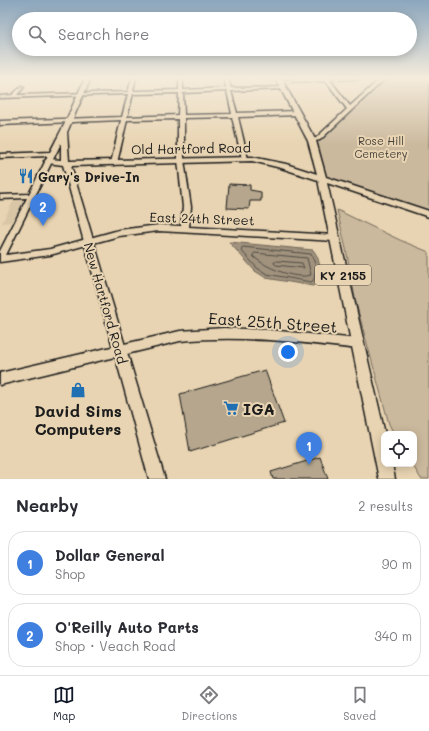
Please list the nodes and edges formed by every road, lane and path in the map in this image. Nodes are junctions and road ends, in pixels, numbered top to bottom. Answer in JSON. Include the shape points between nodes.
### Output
{"nodes":[{"id":1,"x":78,"y":100,"type":"edge"},
{"id":2,"x":129,"y":100,"type":"edge"},
{"id":3,"x":181,"y":100,"type":"edge"},
{"id":4,"x":231,"y":100,"type":"edge"},
{"id":5,"x":290,"y":100,"type":"edge"},
{"id":6,"x":343,"y":100,"type":"edge"},
{"id":7,"x":359,"y":100,"type":"edge"},
{"id":8,"x":350,"y":109,"type":"junction"},
{"id":9,"x":297,"y":113,"type":"junction"},
{"id":10,"x":234,"y":115,"type":"junction"},
{"id":11,"x":181,"y":116,"type":"junction"},
{"id":12,"x":125,"y":118,"type":"junction"},
{"id":13,"x":0,"y":123,"type":"edge"},
{"id":14,"x":68,"y":123,"type":"junction"},
{"id":15,"x":312,"y":141,"type":"junction"},
{"id":16,"x":0,"y":156,"type":"edge"},
{"id":17,"x":245,"y":159,"type":"junction"},
{"id":18,"x":49,"y":160,"type":"junction"},
{"id":19,"x":182,"y":160,"type":"junction"},
{"id":20,"x":65,"y":163,"type":"junction"},
{"id":21,"x":114,"y":163,"type":"junction"},
{"id":22,"x":322,"y":178,"type":"junction"},
{"id":23,"x":31,"y":196,"type":"junction"},
{"id":24,"x":0,"y":197,"type":"edge"},
{"id":25,"x":429,"y":214,"type":"edge"},
{"id":26,"x":185,"y":228,"type":"junction"},
{"id":27,"x":335,"y":238,"type":"junction"},
{"id":28,"x":88,"y":242,"type":"junction"},
{"id":29,"x":0,"y":259,"type":"edge"},
{"id":30,"x":358,"y":344,"type":"junction"},
{"id":31,"x":120,"y":351,"type":"junction"},
{"id":32,"x":0,"y":379,"type":"edge"},
{"id":33,"x":157,"y":479,"type":"edge"},
{"id":34,"x":387,"y":479,"type":"edge"}],
"edges":[{"from":1,"to":14,"type":"main road","name":"New Hartford Road"},
{"from":2,"to":12,"type":"street"},
{"from":3,"to":11,"type":"street"},
{"from":4,"to":10,"type":"street"},
{"from":5,"to":9,"type":"main road","number":"KY 2155"},
{"from":6,"to":8,"type":"street"},
{"from":7,"to":8,"type":"street"},
{"from":8,"to":15,"type":"street","via":[[318,139]]},
{"from":9,"to":10,"type":"street"},
{"from":9,"to":15,"type":"main road","number":"KY 2155"},
{"from":10,"to":11,"type":"street"},
{"from":10,"to":17,"type":"street"},
{"from":11,"to":12,"type":"street"},
{"from":11,"to":19,"type":"street"},
{"from":12,"to":14,"type":"street"},
{"from":12,"to":21,"type":"street"},
{"from":13,"to":14,"type":"street"},
{"from":14,"to":18,"type":"street"},
{"from":14,"to":20,"type":"main road","name":"New Hartford Road","via":[[63,146]]},
{"from":15,"to":22,"type":"main road","number":"KY 2155"},
{"from":16,"to":18,"type":"street"},
{"from":17,"to":19,"type":"main road","name":"Old Hartford Road"},
{"from":17,"to":22,"type":"main road","name":"Old Hartford Road","via":[[283,166]]},
{"from":18,"to":20,"type":"main road","name":"Old Hartford Road"},
{"from":18,"to":23,"type":"street"},
{"from":19,"to":21,"type":"main road","name":"Old Hartford Road"},
{"from":19,"to":26,"type":"street","via":[[187,207]]},
{"from":20,"to":21,"type":"main road","name":"Old Hartford Road"},
{"from":20,"to":28,"type":"main road","name":"New Hartford Road"},
{"from":22,"to":25,"type":"main road","name":"Old Hartford Road"},
{"from":22,"to":27,"type":"main road","number":"KY 2155"},
{"from":23,"to":24,"type":"street"},
{"from":23,"to":29,"type":"street"},
{"from":26,"to":27,"type":"street","name":"East 24th Street"},
{"from":26,"to":28,"type":"street","name":"East 24th Street","via":[[138,230]]},
{"from":27,"to":30,"type":"main road","number":"KY 2155"},
{"from":28,"to":29,"type":"street","name":"East 24th Street","via":[[50,252]]},
{"from":28,"to":31,"type":"main road","name":"New Hartford Road"},
{"from":30,"to":31,"type":"street","name":"East 25th Street","via":[[220,332],[180,336]]},
{"from":30,"to":34,"type":"main road","number":"KY 2155"},
{"from":31,"to":32,"type":"street","name":"East 25th Street"},
{"from":31,"to":33,"type":"main road","name":"New Hartford Road"}]}
